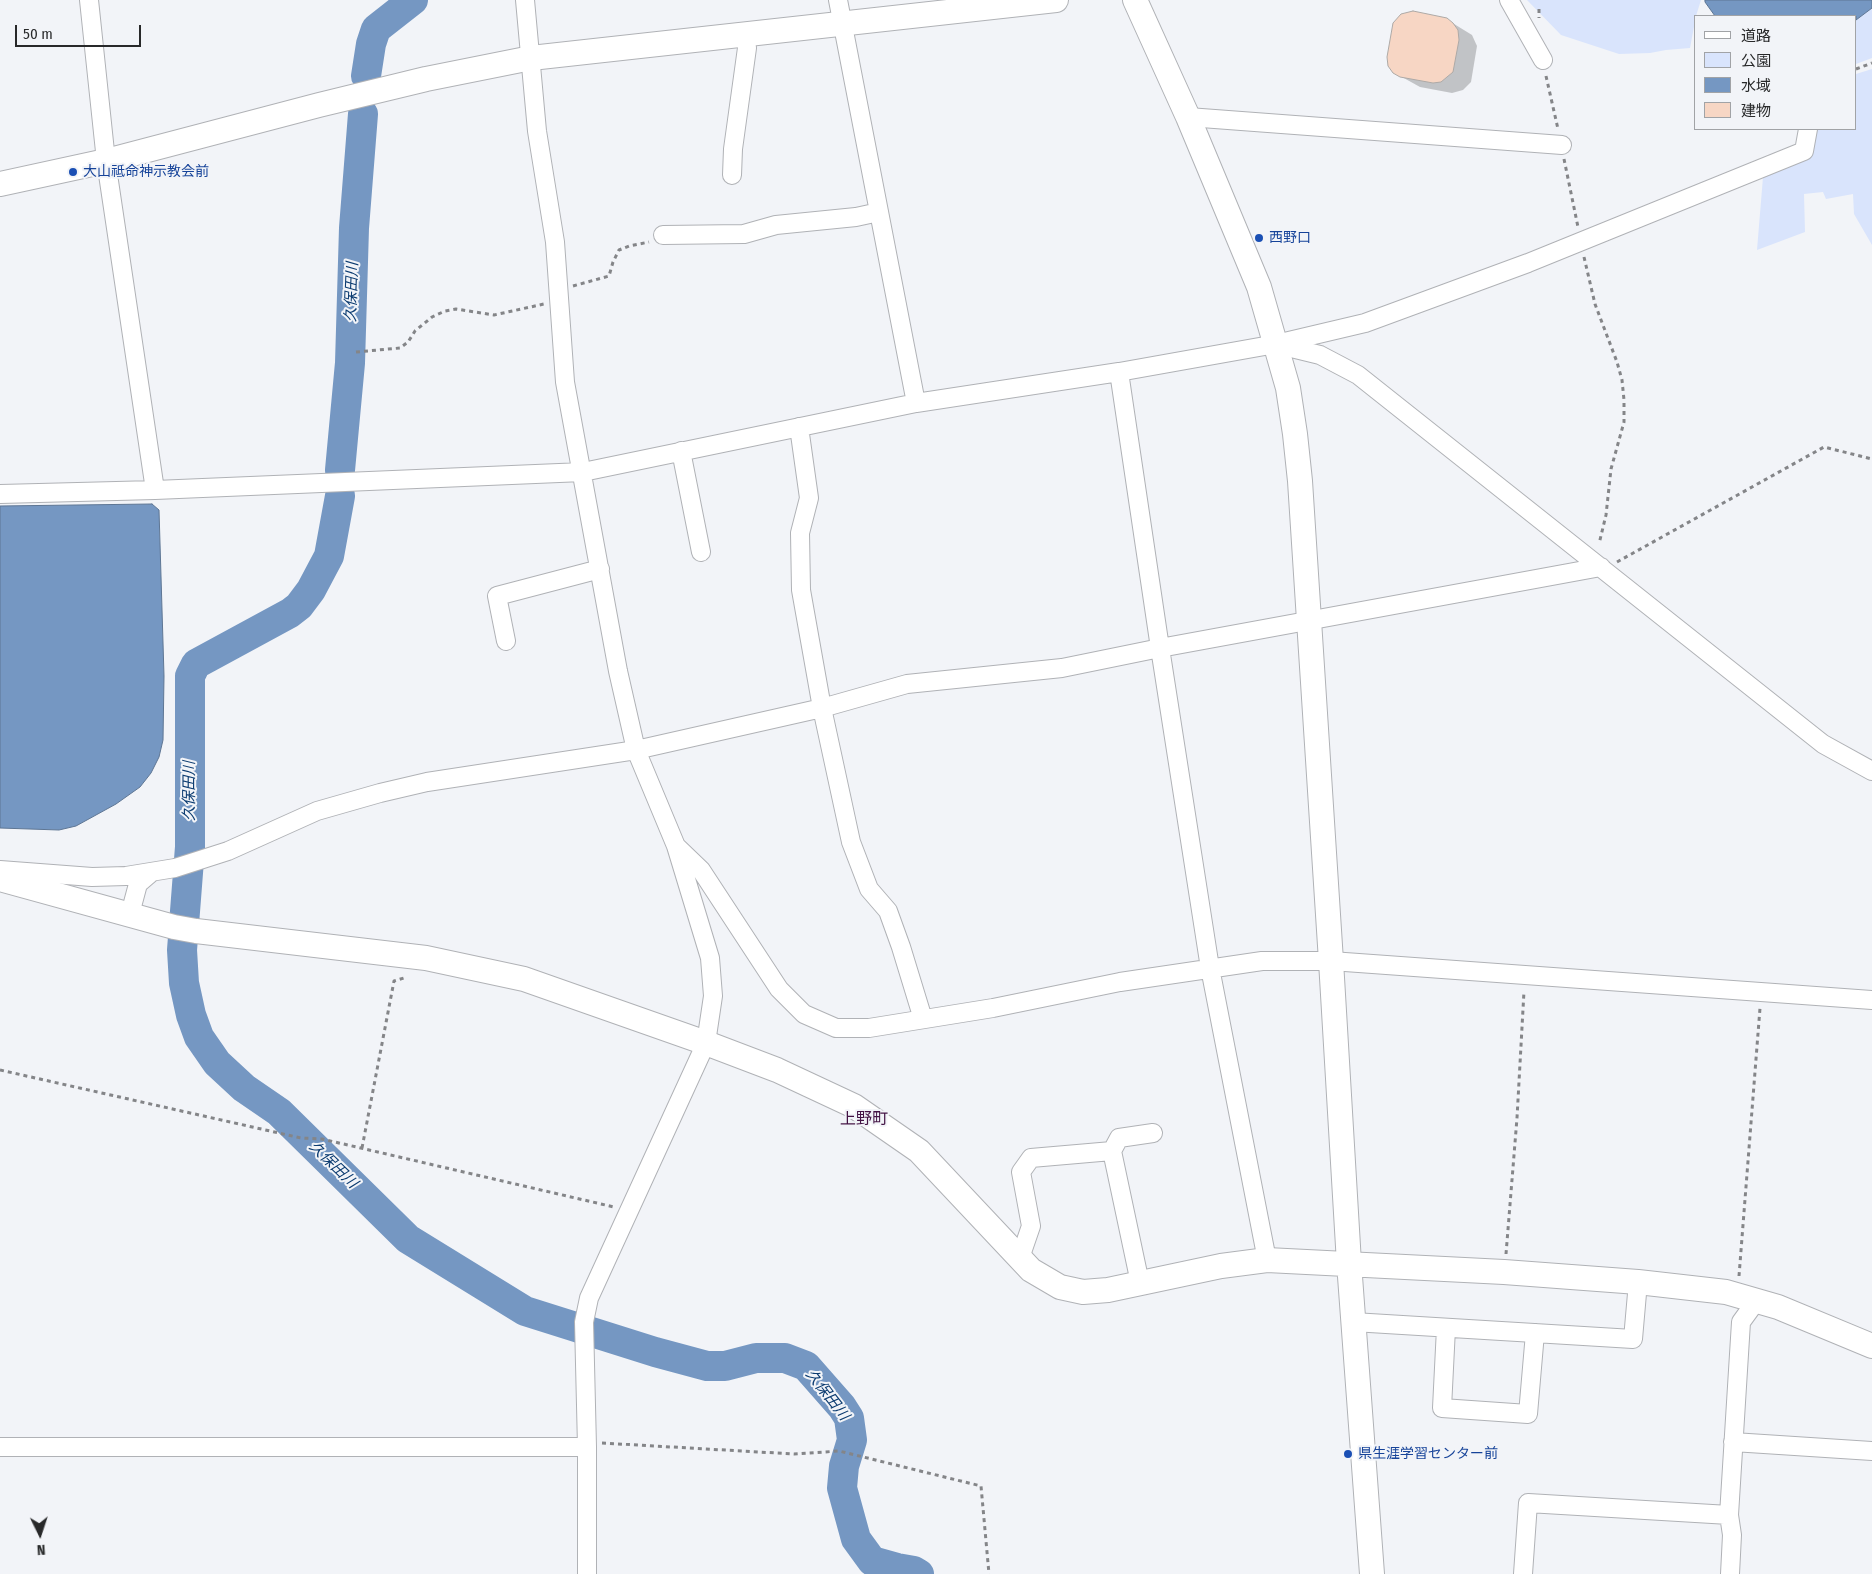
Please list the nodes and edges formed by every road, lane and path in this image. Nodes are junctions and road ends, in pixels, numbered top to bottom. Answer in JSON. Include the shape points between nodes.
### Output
{"nodes":[{"id":1,"x":89,"y":0,"type":"edge"},
{"id":2,"x":525,"y":0,"type":"edge"},
{"id":3,"x":1056,"y":0,"type":"edge"},
{"id":4,"x":1135,"y":0,"type":"edge"},
{"id":5,"x":1509,"y":0,"type":"edge"},
{"id":6,"x":1017,"y":2,"type":"edge"},
{"id":7,"x":1539,"y":9,"type":"dead end"},
{"id":8,"x":840,"y":11,"type":"edge"},
{"id":9,"x":1539,"y":26,"type":"dead end"},
{"id":10,"x":745,"y":34,"type":"junction"},
{"id":11,"x":531,"y":58,"type":"junction"},
{"id":12,"x":1543,"y":60,"type":"joint"},
{"id":13,"x":1872,"y":63,"type":"edge"},
{"id":14,"x":1857,"y":69,"type":"edge"},
{"id":15,"x":1188,"y":117,"type":"junction"},
{"id":16,"x":1808,"y":130,"type":"edge"},
{"id":17,"x":1562,"y":145,"type":"junction"},
{"id":18,"x":106,"y":162,"type":"junction"},
{"id":19,"x":732,"y":174,"type":"dead end"},
{"id":20,"x":0,"y":184,"type":"edge"},
{"id":21,"x":879,"y":212,"type":"junction"},
{"id":22,"x":663,"y":235,"type":"joint"},
{"id":23,"x":1580,"y":241,"type":"junction"},
{"id":24,"x":559,"y":296,"type":"junction"},
{"id":25,"x":1276,"y":344,"type":"junction"},
{"id":26,"x":356,"y":352,"type":"dead end"},
{"id":27,"x":1120,"y":372,"type":"junction"},
{"id":28,"x":916,"y":403,"type":"junction"},
{"id":29,"x":799,"y":427,"type":"junction"},
{"id":30,"x":681,"y":452,"type":"junction"},
{"id":31,"x":1872,"y":459,"type":"edge"},
{"id":32,"x":583,"y":472,"type":"junction"},
{"id":33,"x":155,"y":490,"type":"junction"},
{"id":34,"x":0,"y":494,"type":"edge"},
{"id":35,"x":701,"y":552,"type":"dead end"},
{"id":36,"x":1600,"y":566,"type":"junction"},
{"id":37,"x":600,"y":569,"type":"junction"},
{"id":38,"x":1309,"y":622,"type":"junction"},
{"id":39,"x":506,"y":641,"type":"dead end"},
{"id":40,"x":1160,"y":648,"type":"junction"},
{"id":41,"x":822,"y":708,"type":"junction"},
{"id":42,"x":636,"y":750,"type":"junction"},
{"id":43,"x":1872,"y":771,"type":"edge"},
{"id":44,"x":676,"y":846,"type":"junction"},
{"id":45,"x":0,"y":870,"type":"edge"},
{"id":46,"x":152,"y":872,"type":"junction"},
{"id":47,"x":0,"y":879,"type":"edge"},
{"id":48,"x":130,"y":914,"type":"junction"},
{"id":49,"x":426,"y":958,"type":"junction"},
{"id":50,"x":1331,"y":961,"type":"junction"},
{"id":51,"x":1210,"y":968,"type":"junction"},
{"id":52,"x":1524,"y":975,"type":"junction"},
{"id":53,"x":1762,"y":991,"type":"junction"},
{"id":54,"x":1872,"y":1000,"type":"edge"},
{"id":55,"x":923,"y":1020,"type":"junction"},
{"id":56,"x":706,"y":1043,"type":"junction"},
{"id":57,"x":0,"y":1070,"type":"edge"},
{"id":58,"x":1153,"y":1132,"type":"dead end"},
{"id":59,"x":362,"y":1148,"type":"junction"},
{"id":60,"x":1112,"y":1151,"type":"junction"},
{"id":61,"x":630,"y":1210,"type":"junction"},
{"id":62,"x":1020,"y":1258,"type":"junction"},
{"id":63,"x":1267,"y":1260,"type":"junction"},
{"id":64,"x":1349,"y":1263,"type":"junction"},
{"id":65,"x":1504,"y":1272,"type":"junction"},
{"id":66,"x":1638,"y":1282,"type":"junction"},
{"id":67,"x":1140,"y":1283,"type":"junction"},
{"id":68,"x":1750,"y":1298,"type":"junction"},
{"id":69,"x":1353,"y":1322,"type":"junction"},
{"id":70,"x":1446,"y":1328,"type":"junction"},
{"id":71,"x":1535,"y":1333,"type":"junction"},
{"id":72,"x":1872,"y":1346,"type":"edge"},
{"id":73,"x":1733,"y":1442,"type":"junction"},
{"id":74,"x":587,"y":1445,"type":"junction"},
{"id":75,"x":0,"y":1447,"type":"edge"},
{"id":76,"x":1872,"y":1451,"type":"edge"},
{"id":77,"x":1729,"y":1515,"type":"junction"},
{"id":78,"x":587,"y":1574,"type":"edge"},
{"id":79,"x":989,"y":1574,"type":"edge"},
{"id":80,"x":1372,"y":1574,"type":"edge"},
{"id":81,"x":1523,"y":1574,"type":"edge"},
{"id":82,"x":1730,"y":1574,"type":"edge"}],
"edges":[{"from":1,"to":18,"type":"street"},
{"from":2,"to":11,"type":"street"},
{"from":3,"to":6,"type":"street"},
{"from":4,"to":15,"type":"street"},
{"from":5,"to":12,"type":"street"},
{"from":6,"to":8,"type":"street"},
{"from":7,"to":9,"type":"path"},
{"from":8,"to":10,"type":"street"},
{"from":8,"to":21,"type":"street"},
{"from":10,"to":11,"type":"street"},
{"from":10,"to":19,"type":"street","via":[[747,48]]},
{"from":11,"to":18,"type":"street","via":[[387,88]]},
{"from":11,"to":24,"type":"street","via":[[537,131],[555,242]]},
{"from":12,"to":17,"type":"path"},
{"from":13,"to":14,"type":"path"},
{"from":15,"to":17,"type":"street"},
{"from":15,"to":25,"type":"street","via":[[1259,287]]},
{"from":16,"to":23,"type":"street","via":[[1804,151]]},
{"from":17,"to":23,"type":"path"},
{"from":18,"to":20,"type":"street"},
{"from":18,"to":33,"type":"street"},
{"from":21,"to":22,"type":"street","via":[[776,225],[744,234]]},
{"from":21,"to":28,"type":"street"},
{"from":22,"to":24,"type":"path","via":[[619,250],[609,276]]},
{"from":23,"to":25,"type":"street","via":[[1365,323]]},
{"from":23,"to":36,"type":"path","via":[[1594,304],[1622,380],[1624,400],[1624,422],[1611,469]]},
{"from":24,"to":26,"type":"path","via":[[494,316],[456,308],[445,311],[414,331],[400,348]]},
{"from":24,"to":32,"type":"street","via":[[565,382]]},
{"from":25,"to":27,"type":"street"},
{"from":25,"to":36,"type":"street","via":[[1320,355],[1358,375]]},
{"from":25,"to":38,"type":"street","via":[[1288,388],[1295,434]]},
{"from":27,"to":28,"type":"street"},
{"from":27,"to":40,"type":"street"},
{"from":28,"to":29,"type":"street"},
{"from":29,"to":30,"type":"street"},
{"from":29,"to":41,"type":"street","via":[[809,498],[800,532],[801,590]]},
{"from":30,"to":32,"type":"street"},
{"from":30,"to":35,"type":"street"},
{"from":31,"to":36,"type":"path","via":[[1824,447]]},
{"from":32,"to":33,"type":"street"},
{"from":32,"to":37,"type":"street"},
{"from":33,"to":34,"type":"street"},
{"from":36,"to":38,"type":"street"},
{"from":36,"to":43,"type":"street","via":[[1823,744]]},
{"from":37,"to":39,"type":"street","via":[[497,596]]},
{"from":37,"to":42,"type":"street"},
{"from":38,"to":40,"type":"street"},
{"from":38,"to":50,"type":"street"},
{"from":40,"to":41,"type":"street","via":[[1062,668],[907,684]]},
{"from":40,"to":51,"type":"street"},
{"from":41,"to":42,"type":"street"},
{"from":41,"to":55,"type":"street","via":[[851,842],[869,889],[888,911]]},
{"from":42,"to":44,"type":"street"},
{"from":42,"to":46,"type":"street","via":[[380,792],[316,811],[197,862]]},
{"from":44,"to":55,"type":"street","via":[[701,870],[779,989],[804,1014],[836,1028],[869,1028]]},
{"from":44,"to":56,"type":"street","via":[[710,958],[713,996]]},
{"from":45,"to":46,"type":"street","via":[[92,877]]},
{"from":46,"to":48,"type":"street","via":[[138,884]]},
{"from":47,"to":48,"type":"street"},
{"from":48,"to":49,"type":"street","via":[[185,929]]},
{"from":49,"to":56,"type":"street","via":[[524,979]]},
{"from":49,"to":59,"type":"path","via":[[424,970],[394,981]]},
{"from":50,"to":51,"type":"street","via":[[1262,961]]},
{"from":50,"to":52,"type":"street"},
{"from":50,"to":64,"type":"street"},
{"from":51,"to":55,"type":"street"},
{"from":51,"to":63,"type":"street"},
{"from":52,"to":53,"type":"street"},
{"from":52,"to":65,"type":"path","via":[[1517,1118]]},
{"from":53,"to":54,"type":"street"},
{"from":53,"to":68,"type":"path","via":[[1739,1276]]},
{"from":56,"to":61,"type":"street"},
{"from":56,"to":62,"type":"street","via":[[777,1070],[854,1106],[919,1151]]},
{"from":57,"to":59,"type":"path","via":[[301,1138]]},
{"from":58,"to":60,"type":"street","via":[[1120,1138]]},
{"from":59,"to":61,"type":"path"},
{"from":60,"to":62,"type":"street","via":[[1031,1158],[1021,1172],[1031,1226]]},
{"from":60,"to":67,"type":"street"},
{"from":61,"to":74,"type":"street","via":[[589,1298],[584,1322]]},
{"from":62,"to":67,"type":"street","via":[[1031,1270],[1060,1287],[1082,1292]]},
{"from":63,"to":64,"type":"street"},
{"from":63,"to":67,"type":"street"},
{"from":64,"to":65,"type":"street"},
{"from":64,"to":69,"type":"street"},
{"from":65,"to":66,"type":"street"},
{"from":66,"to":68,"type":"street"},
{"from":66,"to":71,"type":"street","via":[[1633,1339]]},
{"from":68,"to":72,"type":"street"},
{"from":68,"to":73,"type":"street","via":[[1741,1322]]},
{"from":69,"to":70,"type":"street"},
{"from":69,"to":80,"type":"street"},
{"from":70,"to":71,"type":"street"},
{"from":70,"to":71,"type":"street","via":[[1442,1408],[1528,1414]]},
{"from":73,"to":76,"type":"street"},
{"from":73,"to":77,"type":"street"},
{"from":74,"to":75,"type":"street"},
{"from":74,"to":78,"type":"street"},
{"from":74,"to":79,"type":"path","via":[[794,1454],[839,1451],[981,1486]]},
{"from":77,"to":81,"type":"street","via":[[1528,1503]]},
{"from":77,"to":82,"type":"street","via":[[1732,1535]]}]}
